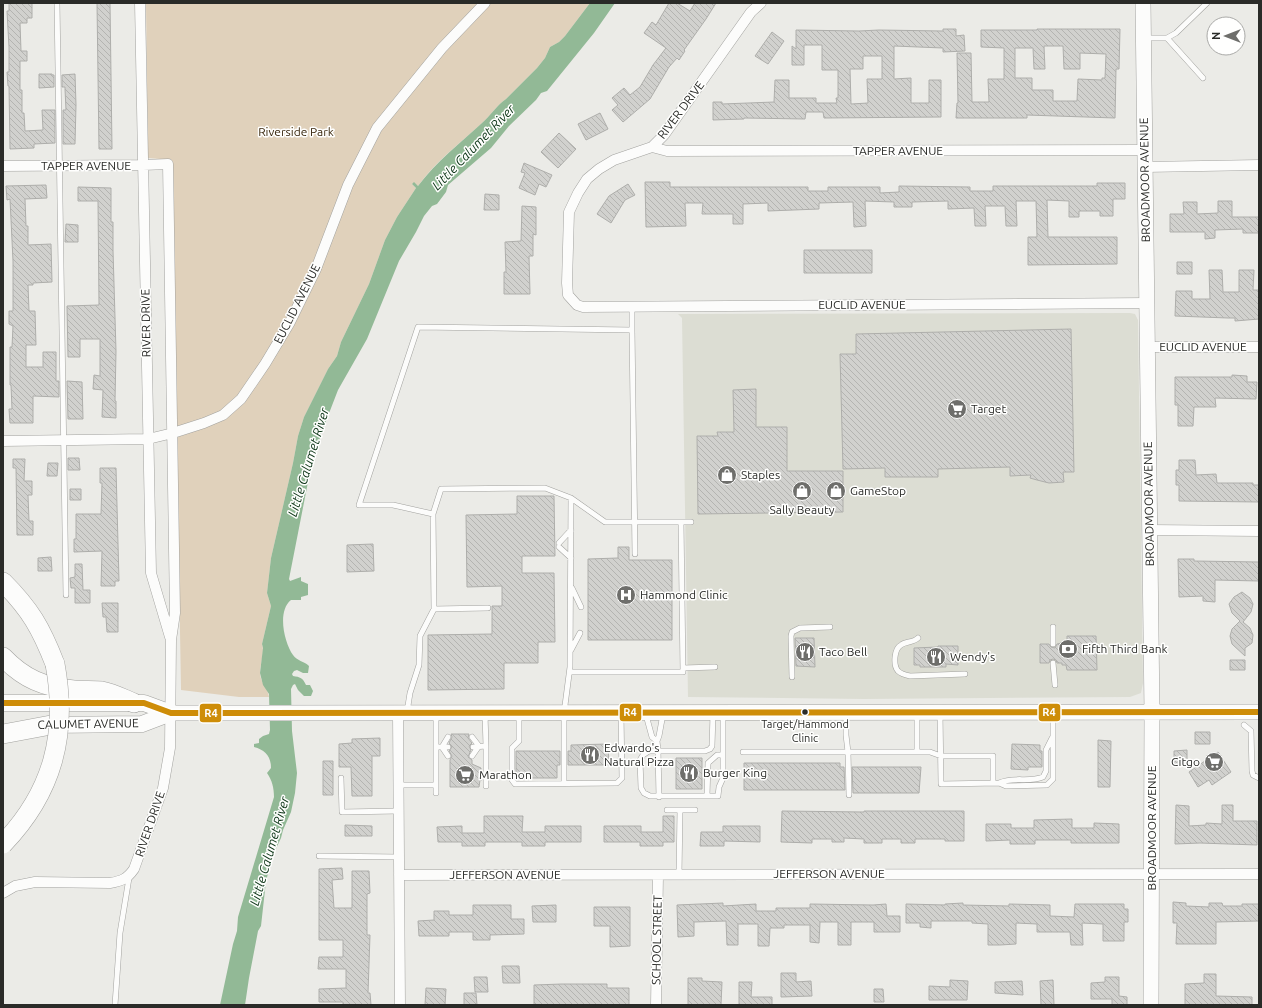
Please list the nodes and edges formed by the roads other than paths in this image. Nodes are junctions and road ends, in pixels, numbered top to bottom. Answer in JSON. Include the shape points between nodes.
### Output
{"nodes":[{"id":1,"x":57,"y":3,"type":"edge"},
{"id":2,"x":140,"y":3,"type":"edge"},
{"id":3,"x":485,"y":3,"type":"edge"},
{"id":4,"x":761,"y":3,"type":"edge"},
{"id":5,"x":1143,"y":3,"type":"edge"},
{"id":6,"x":1207,"y":3,"type":"edge"},
{"id":7,"x":1143,"y":38,"type":"junction"},
{"id":8,"x":1167,"y":38,"type":"junction"},
{"id":9,"x":1202,"y":78,"type":"dead end"},
{"id":10,"x":652,"y":147,"type":"junction"},
{"id":11,"x":1145,"y":150,"type":"junction"},
{"id":12,"x":168,"y":164,"type":"joint"},
{"id":13,"x":143,"y":165,"type":"junction"},
{"id":14,"x":1259,"y":165,"type":"edge"},
{"id":15,"x":3,"y":166,"type":"edge"},
{"id":16,"x":60,"y":166,"type":"junction"},
{"id":17,"x":1145,"y":166,"type":"junction"},
{"id":18,"x":1147,"y":303,"type":"junction"},
{"id":19,"x":577,"y":305,"type":"joint"},
{"id":20,"x":632,"y":306,"type":"junction"},
{"id":21,"x":632,"y":330,"type":"junction"},
{"id":22,"x":1147,"y":347,"type":"junction"},
{"id":23,"x":1259,"y":348,"type":"edge"},
{"id":24,"x":173,"y":433,"type":"junction"},
{"id":25,"x":148,"y":439,"type":"junction"},
{"id":26,"x":64,"y":440,"type":"junction"},
{"id":27,"x":3,"y":441,"type":"edge"},
{"id":28,"x":571,"y":498,"type":"junction"},
{"id":29,"x":433,"y":514,"type":"junction"},
{"id":30,"x":635,"y":522,"type":"junction"},
{"id":31,"x":681,"y":522,"type":"junction"},
{"id":32,"x":690,"y":522,"type":"dead end"},
{"id":33,"x":571,"y":530,"type":"junction"},
{"id":34,"x":1150,"y":530,"type":"junction"},
{"id":35,"x":1259,"y":530,"type":"edge"},
{"id":36,"x":635,"y":554,"type":"dead end"},
{"id":37,"x":571,"y":558,"type":"junction"},
{"id":38,"x":3,"y":582,"type":"edge"},
{"id":39,"x":571,"y":586,"type":"junction"},
{"id":40,"x":66,"y":595,"type":"dead end"},
{"id":41,"x":488,"y":608,"type":"dead end"},
{"id":42,"x":581,"y":608,"type":"dead end"},
{"id":43,"x":434,"y":609,"type":"junction"},
{"id":44,"x":830,"y":627,"type":"dead end"},
{"id":45,"x":1054,"y":627,"type":"dead end"},
{"id":46,"x":580,"y":633,"type":"dead end"},
{"id":47,"x":918,"y":638,"type":"dead end"},
{"id":48,"x":171,"y":640,"type":"junction"},
{"id":49,"x":1052,"y":644,"type":"dead end"},
{"id":50,"x":570,"y":651,"type":"junction"},
{"id":51,"x":3,"y":657,"type":"edge"},
{"id":52,"x":1053,"y":663,"type":"dead end"},
{"id":53,"x":715,"y":667,"type":"dead end"},
{"id":54,"x":683,"y":668,"type":"junction"},
{"id":55,"x":570,"y":672,"type":"junction"},
{"id":56,"x":965,"y":674,"type":"dead end"},
{"id":57,"x":792,"y":678,"type":"dead end"},
{"id":58,"x":1055,"y":684,"type":"dead end"},
{"id":59,"x":3,"y":703,"type":"edge"},
{"id":60,"x":134,"y":703,"type":"junction"},
{"id":61,"x":620,"y":712,"type":"junction"},
{"id":62,"x":645,"y":712,"type":"junction"},
{"id":63,"x":664,"y":712,"type":"junction"},
{"id":64,"x":718,"y":712,"type":"junction"},
{"id":65,"x":846,"y":712,"type":"junction"},
{"id":66,"x":917,"y":712,"type":"junction"},
{"id":67,"x":940,"y":712,"type":"junction"},
{"id":68,"x":1053,"y":712,"type":"junction"},
{"id":69,"x":1152,"y":712,"type":"junction"},
{"id":70,"x":1259,"y":712,"type":"edge"},
{"id":71,"x":171,"y":713,"type":"junction"},
{"id":72,"x":402,"y":713,"type":"junction"},
{"id":73,"x":436,"y":713,"type":"junction"},
{"id":74,"x":485,"y":713,"type":"junction"},
{"id":75,"x":518,"y":713,"type":"junction"},
{"id":76,"x":564,"y":713,"type":"junction"},
{"id":77,"x":1244,"y":724,"type":"dead end"},
{"id":78,"x":3,"y":725,"type":"edge"},
{"id":79,"x":51,"y":725,"type":"junction"},
{"id":80,"x":3,"y":734,"type":"edge"},
{"id":81,"x":1053,"y":736,"type":"junction"},
{"id":82,"x":448,"y":737,"type":"dead end"},
{"id":83,"x":472,"y":737,"type":"dead end"},
{"id":84,"x":657,"y":741,"type":"junction"},
{"id":85,"x":479,"y":746,"type":"junction"},
{"id":86,"x":486,"y":746,"type":"junction"},
{"id":87,"x":436,"y":747,"type":"junction"},
{"id":88,"x":445,"y":747,"type":"junction"},
{"id":89,"x":473,"y":747,"type":"dead end"},
{"id":90,"x":658,"y":750,"type":"junction"},
{"id":91,"x":743,"y":752,"type":"dead end"},
{"id":92,"x":848,"y":752,"type":"junction"},
{"id":93,"x":917,"y":752,"type":"junction"},
{"id":94,"x":723,"y":755,"type":"junction"},
{"id":95,"x":448,"y":756,"type":"dead end"},
{"id":96,"x":472,"y":756,"type":"dead end"},
{"id":97,"x":941,"y":756,"type":"junction"},
{"id":98,"x":341,"y":778,"type":"dead end"},
{"id":99,"x":1259,"y":778,"type":"edge"},
{"id":100,"x":993,"y":783,"type":"junction"},
{"id":101,"x":999,"y":783,"type":"junction"},
{"id":102,"x":564,"y":784,"type":"junction"},
{"id":103,"x":398,"y":785,"type":"junction"},
{"id":104,"x":436,"y":785,"type":"junction"},
{"id":105,"x":486,"y":786,"type":"dead end"},
{"id":106,"x":436,"y":793,"type":"dead end"},
{"id":107,"x":707,"y":796,"type":"junction"},
{"id":108,"x":849,"y":796,"type":"dead end"},
{"id":109,"x":659,"y":797,"type":"junction"},
{"id":110,"x":667,"y":810,"type":"dead end"},
{"id":111,"x":680,"y":810,"type":"junction"},
{"id":112,"x":695,"y":810,"type":"dead end"},
{"id":113,"x":398,"y":811,"type":"junction"},
{"id":114,"x":3,"y":844,"type":"edge"},
{"id":115,"x":319,"y":856,"type":"dead end"},
{"id":116,"x":399,"y":857,"type":"junction"},
{"id":117,"x":1151,"y":874,"type":"junction"},
{"id":118,"x":1259,"y":874,"type":"edge"},
{"id":119,"x":399,"y":875,"type":"junction"},
{"id":120,"x":658,"y":875,"type":"junction"},
{"id":121,"x":680,"y":875,"type":"junction"},
{"id":122,"x":129,"y":877,"type":"junction"},
{"id":123,"x":3,"y":892,"type":"edge"},
{"id":124,"x":115,"y":1005,"type":"edge"},
{"id":125,"x":400,"y":1005,"type":"edge"},
{"id":126,"x":656,"y":1005,"type":"edge"},
{"id":127,"x":1151,"y":1005,"type":"edge"}],
"edges":[{"from":1,"to":16,"type":"lane"},
{"from":2,"to":13,"type":"street","name":"RIVER DRIVE"},
{"from":3,"to":24,"type":"street","name":"EUCLID AVENUE","via":[[442,48],[377,128],[348,185],[316,269],[289,324],[245,393],[223,415]]},
{"from":4,"to":10,"type":"street","name":"RIVER DRIVE","via":[[751,12],[671,125]]},
{"from":5,"to":7,"type":"main road","name":"BROADMOOR AVENUE"},
{"from":6,"to":8,"type":"lane","via":[[1176,33]]},
{"from":7,"to":8,"type":"lane"},
{"from":7,"to":11,"type":"main road","name":"BROADMOOR AVENUE"},
{"from":8,"to":9,"type":"lane"},
{"from":10,"to":11,"type":"street","name":"TAPPER AVENUE","via":[[667,151]]},
{"from":10,"to":19,"type":"street","name":"RIVER DRIVE","via":[[614,160],[599,169],[587,179],[578,193],[569,212],[567,283],[568,295]]},
{"from":11,"to":17,"type":"main road","name":"BROADMOOR AVENUE"},
{"from":12,"to":13,"type":"street","name":"TAPPER AVENUE"},
{"from":12,"to":24,"type":"street","name":"RIVER DRIVE"},
{"from":13,"to":16,"type":"street","name":"TAPPER AVENUE"},
{"from":13,"to":25,"type":"street","name":"RIVER DRIVE"},
{"from":14,"to":17,"type":"street"},
{"from":15,"to":16,"type":"street","name":"TAPPER AVENUE"},
{"from":16,"to":26,"type":"lane"},
{"from":17,"to":18,"type":"main road","name":"BROADMOOR AVENUE"},
{"from":18,"to":20,"type":"street","name":"EUCLID AVENUE"},
{"from":18,"to":22,"type":"main road","name":"BROADMOOR AVENUE"},
{"from":19,"to":20,"type":"street","name":"EUCLID AVENUE"},
{"from":20,"to":21,"type":"lane"},
{"from":21,"to":29,"type":"lane","via":[[418,327],[359,505],[393,505]]},
{"from":21,"to":30,"type":"lane"},
{"from":22,"to":23,"type":"street","name":"EUCLID AVENUE"},
{"from":22,"to":34,"type":"main road","name":"BROADMOOR AVENUE"},
{"from":24,"to":25,"type":"street","name":"EUCLID AVENUE"},
{"from":24,"to":48,"type":"street","name":"RIVER DRIVE","via":[[175,613]]},
{"from":25,"to":26,"type":"street","name":"EUCLID AVENUE"},
{"from":25,"to":48,"type":"street","name":"RIVER DRIVE","via":[[151,573]]},
{"from":26,"to":27,"type":"street","name":"EUCLID AVENUE"},
{"from":26,"to":40,"type":"lane"},
{"from":28,"to":29,"type":"lane","via":[[545,488],[441,488]]},
{"from":28,"to":30,"type":"lane","via":[[605,522]]},
{"from":28,"to":33,"type":"lane"},
{"from":29,"to":43,"type":"lane"},
{"from":30,"to":31,"type":"lane"},
{"from":30,"to":36,"type":"lane"},
{"from":31,"to":32,"type":"lane"},
{"from":31,"to":54,"type":"lane"},
{"from":33,"to":37,"type":"lane"},
{"from":33,"to":37,"type":"lane","via":[[559,545]]},
{"from":34,"to":35,"type":"street"},
{"from":34,"to":69,"type":"main road","name":"BROADMOOR AVENUE"},
{"from":37,"to":39,"type":"lane"},
{"from":38,"to":114,"type":"highway","bridge":true,"via":[[23,602],[38,624],[55,664],[60,713],[57,745],[47,779],[26,817]]},
{"from":39,"to":42,"type":"lane"},
{"from":39,"to":50,"type":"lane"},
{"from":41,"to":43,"type":"lane"},
{"from":43,"to":72,"type":"lane","via":[[420,636],[419,665]]},
{"from":44,"to":57,"type":"lane","via":[[800,628],[792,632]]},
{"from":45,"to":49,"type":"lane"},
{"from":46,"to":50,"type":"lane"},
{"from":47,"to":56,"type":"lane","via":[[897,648],[896,670],[910,676]]},
{"from":48,"to":71,"type":"street","name":"RIVER DRIVE"},
{"from":50,"to":55,"type":"lane"},
{"from":51,"to":60,"type":"highway","via":[[23,674],[48,686],[104,691]]},
{"from":52,"to":58,"type":"lane"},
{"from":53,"to":54,"type":"lane"},
{"from":54,"to":55,"type":"lane","via":[[683,672]]},
{"from":55,"to":76,"type":"lane"},
{"from":59,"to":60,"type":"main road","name":"CALUMET AVENUE"},
{"from":60,"to":71,"type":"main road","name":"CALUMET AVENUE","via":[[144,703]]},
{"from":61,"to":62,"type":"main road","name":"CALUMET AVENUE"},
{"from":61,"to":76,"type":"main road","name":"CALUMET AVENUE"},
{"from":61,"to":102,"type":"lane","via":[[622,778],[617,783]]},
{"from":62,"to":63,"type":"main road","name":"CALUMET AVENUE"},
{"from":62,"to":84,"type":"lane","via":[[652,737]]},
{"from":63,"to":64,"type":"main road","name":"CALUMET AVENUE"},
{"from":63,"to":84,"type":"lane"},
{"from":64,"to":65,"type":"main road","name":"CALUMET AVENUE"},
{"from":64,"to":90,"type":"lane","via":[[710,749]]},
{"from":64,"to":94,"type":"lane"},
{"from":65,"to":66,"type":"main road","name":"CALUMET AVENUE"},
{"from":65,"to":92,"type":"lane"},
{"from":66,"to":67,"type":"main road","name":"CALUMET AVENUE"},
{"from":66,"to":93,"type":"lane"},
{"from":67,"to":68,"type":"main road","name":"CALUMET AVENUE"},
{"from":67,"to":97,"type":"lane"},
{"from":68,"to":69,"type":"main road","name":"CALUMET AVENUE"},
{"from":68,"to":81,"type":"lane"},
{"from":69,"to":70,"type":"main road","name":"CALUMET AVENUE"},
{"from":69,"to":117,"type":"main road","name":"BROADMOOR AVENUE"},
{"from":71,"to":72,"type":"main road","name":"CALUMET AVENUE"},
{"from":71,"to":79,"type":"main road","name":"CALUMET AVENUE","via":[[142,724]]},
{"from":71,"to":122,"type":"street","name":"RIVER DRIVE","via":[[170,748],[163,788]]},
{"from":72,"to":73,"type":"main road","name":"CALUMET AVENUE"},
{"from":72,"to":103,"type":"street"},
{"from":73,"to":74,"type":"main road","name":"CALUMET AVENUE"},
{"from":73,"to":87,"type":"lane"},
{"from":74,"to":75,"type":"main road","name":"CALUMET AVENUE"},
{"from":74,"to":86,"type":"lane"},
{"from":75,"to":76,"type":"main road","name":"CALUMET AVENUE"},
{"from":75,"to":102,"type":"lane","via":[[519,740],[512,748],[512,780],[515,784]]},
{"from":76,"to":102,"type":"lane"},
{"from":77,"to":99,"type":"lane","via":[[1251,731],[1253,776]]},
{"from":78,"to":79,"type":"main road","name":"CALUMET AVENUE"},
{"from":79,"to":80,"type":"highway"},
{"from":81,"to":101,"type":"lane","via":[[1046,750],[1046,771],[1043,777],[1038,780],[1005,780]]},
{"from":81,"to":101,"type":"lane","via":[[1054,779],[1047,785],[1006,786]]},
{"from":82,"to":88,"type":"lane"},
{"from":83,"to":85,"type":"lane"},
{"from":84,"to":90,"type":"lane"},
{"from":85,"to":86,"type":"lane"},
{"from":85,"to":89,"type":"lane"},
{"from":85,"to":96,"type":"lane"},
{"from":86,"to":105,"type":"lane"},
{"from":87,"to":88,"type":"lane"},
{"from":87,"to":104,"type":"lane"},
{"from":88,"to":95,"type":"lane"},
{"from":90,"to":109,"type":"lane"},
{"from":90,"to":109,"type":"lane","via":[[649,751],[640,760],[641,788],[644,793]]},
{"from":91,"to":92,"type":"lane"},
{"from":92,"to":93,"type":"lane"},
{"from":92,"to":108,"type":"lane"},
{"from":93,"to":97,"type":"lane","via":[[930,752]]},
{"from":94,"to":107,"type":"lane","via":[[717,755],[708,763]]},
{"from":94,"to":107,"type":"lane","via":[[723,778],[718,796]]},
{"from":97,"to":100,"type":"lane","via":[[993,756]]},
{"from":97,"to":100,"type":"lane","via":[[941,784]]},
{"from":98,"to":113,"type":"lane","via":[[342,812]]},
{"from":100,"to":101,"type":"lane"},
{"from":103,"to":104,"type":"lane"},
{"from":103,"to":113,"type":"street"},
{"from":104,"to":106,"type":"lane"},
{"from":107,"to":109,"type":"lane"},
{"from":110,"to":111,"type":"lane"},
{"from":111,"to":112,"type":"lane"},
{"from":111,"to":121,"type":"lane"},
{"from":113,"to":116,"type":"street"},
{"from":115,"to":116,"type":"lane"},
{"from":116,"to":119,"type":"street"},
{"from":117,"to":118,"type":"street","name":"JEFFERSON AVENUE"},
{"from":117,"to":121,"type":"street","name":"JEFFERSON AVENUE"},
{"from":117,"to":127,"type":"main road","name":"BROADMOOR AVENUE"},
{"from":119,"to":120,"type":"street","name":"JEFFERSON AVENUE"},
{"from":119,"to":125,"type":"street"},
{"from":120,"to":121,"type":"street","name":"JEFFERSON AVENUE"},
{"from":120,"to":126,"type":"street","name":"SCHOOL STREET"},
{"from":122,"to":123,"type":"street","via":[[121,882],[110,883],[35,882],[15,886]]},
{"from":122,"to":124,"type":"lane","via":[[120,933]]}]}
